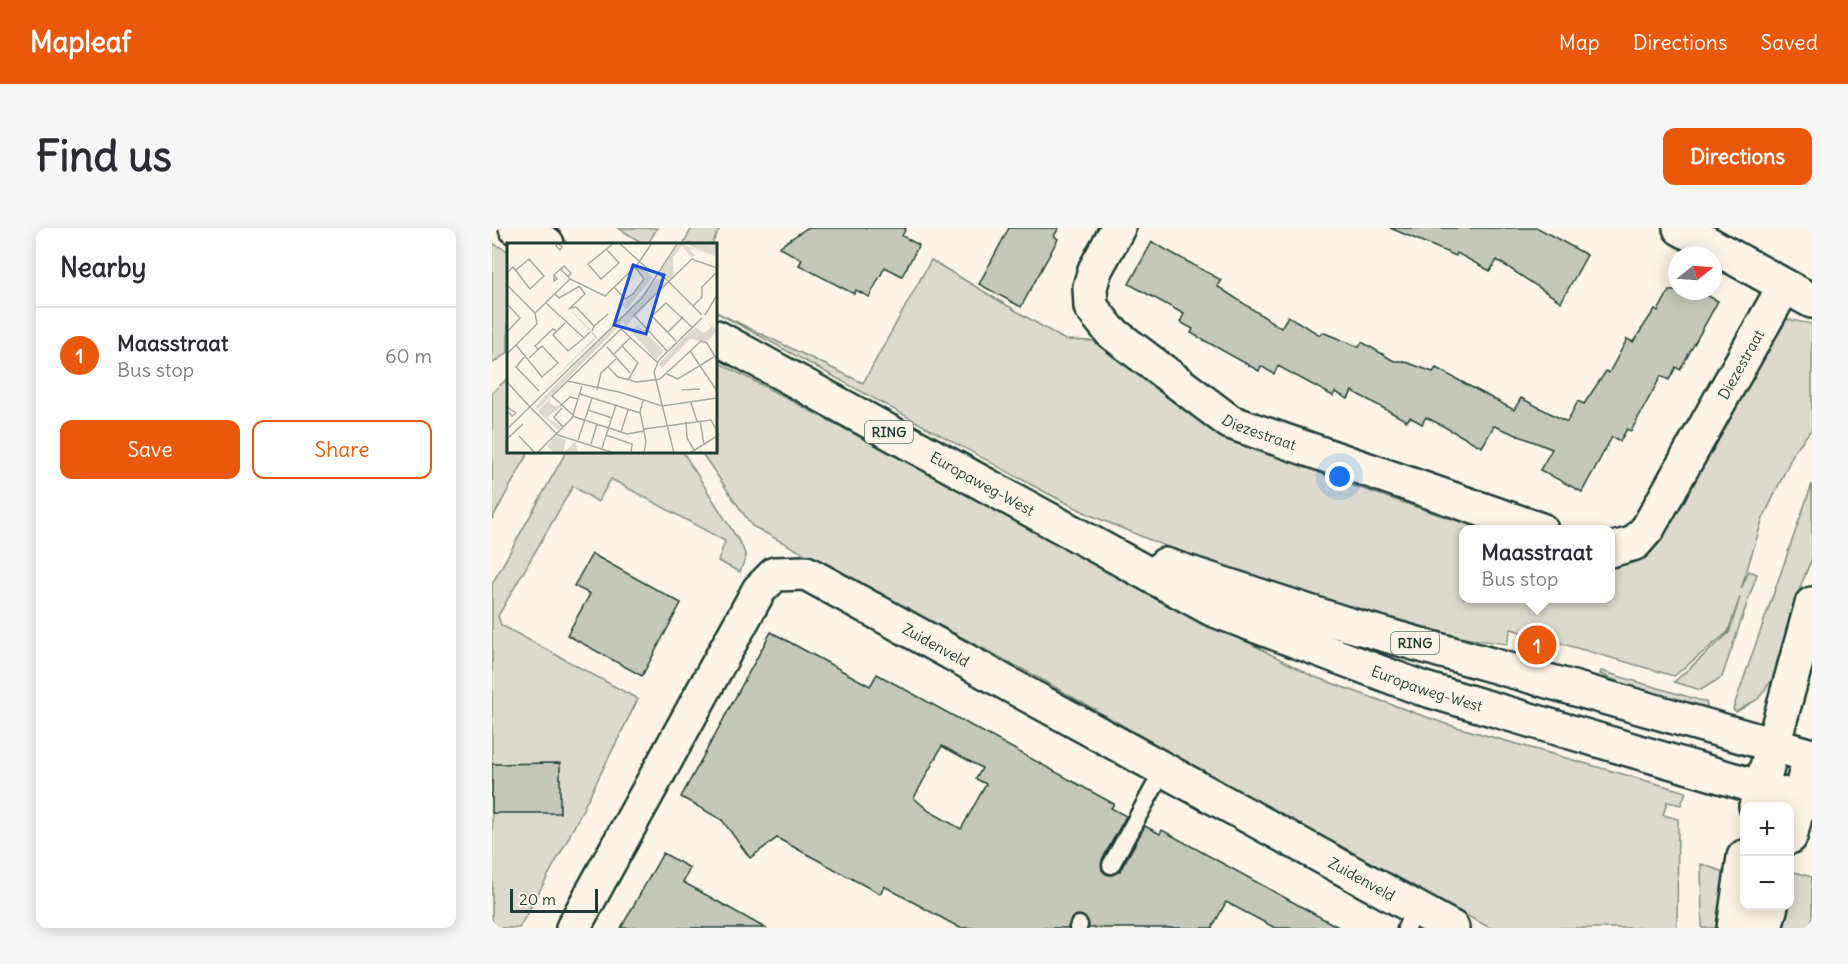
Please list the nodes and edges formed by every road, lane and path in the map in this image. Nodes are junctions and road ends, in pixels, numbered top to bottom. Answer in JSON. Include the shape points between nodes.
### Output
{"nodes":[{"id":1,"x":516,"y":228,"type":"edge"},
{"id":2,"x":1118,"y":228,"type":"edge"},
{"id":3,"x":1680,"y":228,"type":"edge"},
{"id":4,"x":545,"y":243,"type":"edge"},
{"id":5,"x":1798,"y":294,"type":"edge"},
{"id":6,"x":717,"y":338,"type":"edge"},
{"id":7,"x":1527,"y":525,"type":"edge"},
{"id":8,"x":1062,"y":526,"type":"junction"},
{"id":9,"x":1615,"y":549,"type":"edge"},
{"id":10,"x":1812,"y":604,"type":"edge"},
{"id":11,"x":1773,"y":745,"type":"junction"},
{"id":12,"x":1811,"y":754,"type":"edge"},
{"id":13,"x":1164,"y":769,"type":"junction"},
{"id":14,"x":1759,"y":797,"type":"edge"},
{"id":15,"x":1806,"y":801,"type":"edge"},
{"id":16,"x":1794,"y":828,"type":"edge"},
{"id":17,"x":1112,"y":865,"type":"dead end"},
{"id":18,"x":1740,"y":885,"type":"edge"},
{"id":19,"x":1770,"y":910,"type":"edge"},
{"id":20,"x":1410,"y":918,"type":"edge"},
{"id":21,"x":573,"y":928,"type":"edge"},
{"id":22,"x":1452,"y":928,"type":"edge"},
{"id":23,"x":1734,"y":928,"type":"edge"},
{"id":24,"x":1765,"y":928,"type":"edge"}],
"edges":[{"from":1,"to":4,"type":"street"},
{"from":2,"to":7,"type":"street","name":"Diezestraat","via":[[1095,270],[1090,287],[1091,307],[1111,332],[1230,422]]},
{"from":3,"to":5,"type":"street"},
{"from":5,"to":9,"type":"street","name":"Diezestraat","via":[[1648,528],[1635,543]]},
{"from":6,"to":8,"type":"street","name":"Europaweg-West","number":"RING"},
{"from":8,"to":11,"type":"street","name":"Europaweg-West","number":"RING","via":[[1263,598]]},
{"from":8,"to":14,"type":"street","name":"Europaweg-West","number":"RING","via":[[1212,609],[1337,659]]},
{"from":10,"to":11,"type":"street"},
{"from":11,"to":12,"type":"street","name":"Europaweg-West","number":"RING"},
{"from":11,"to":14,"type":"street"},
{"from":12,"to":15,"type":"street"},
{"from":13,"to":17,"type":"lane"},
{"from":13,"to":20,"type":"street","name":"Zuidenveld"},
{"from":13,"to":21,"type":"street","name":"Zuidenveld","via":[[806,573],[775,574],[759,590]]},
{"from":14,"to":15,"type":"street","name":"Europaweg-West","number":"RING"},
{"from":15,"to":16,"type":"street"},
{"from":18,"to":23,"type":"street"},
{"from":19,"to":24,"type":"street"},
{"from":20,"to":22,"type":"street","name":"Zuidenveld"}]}
